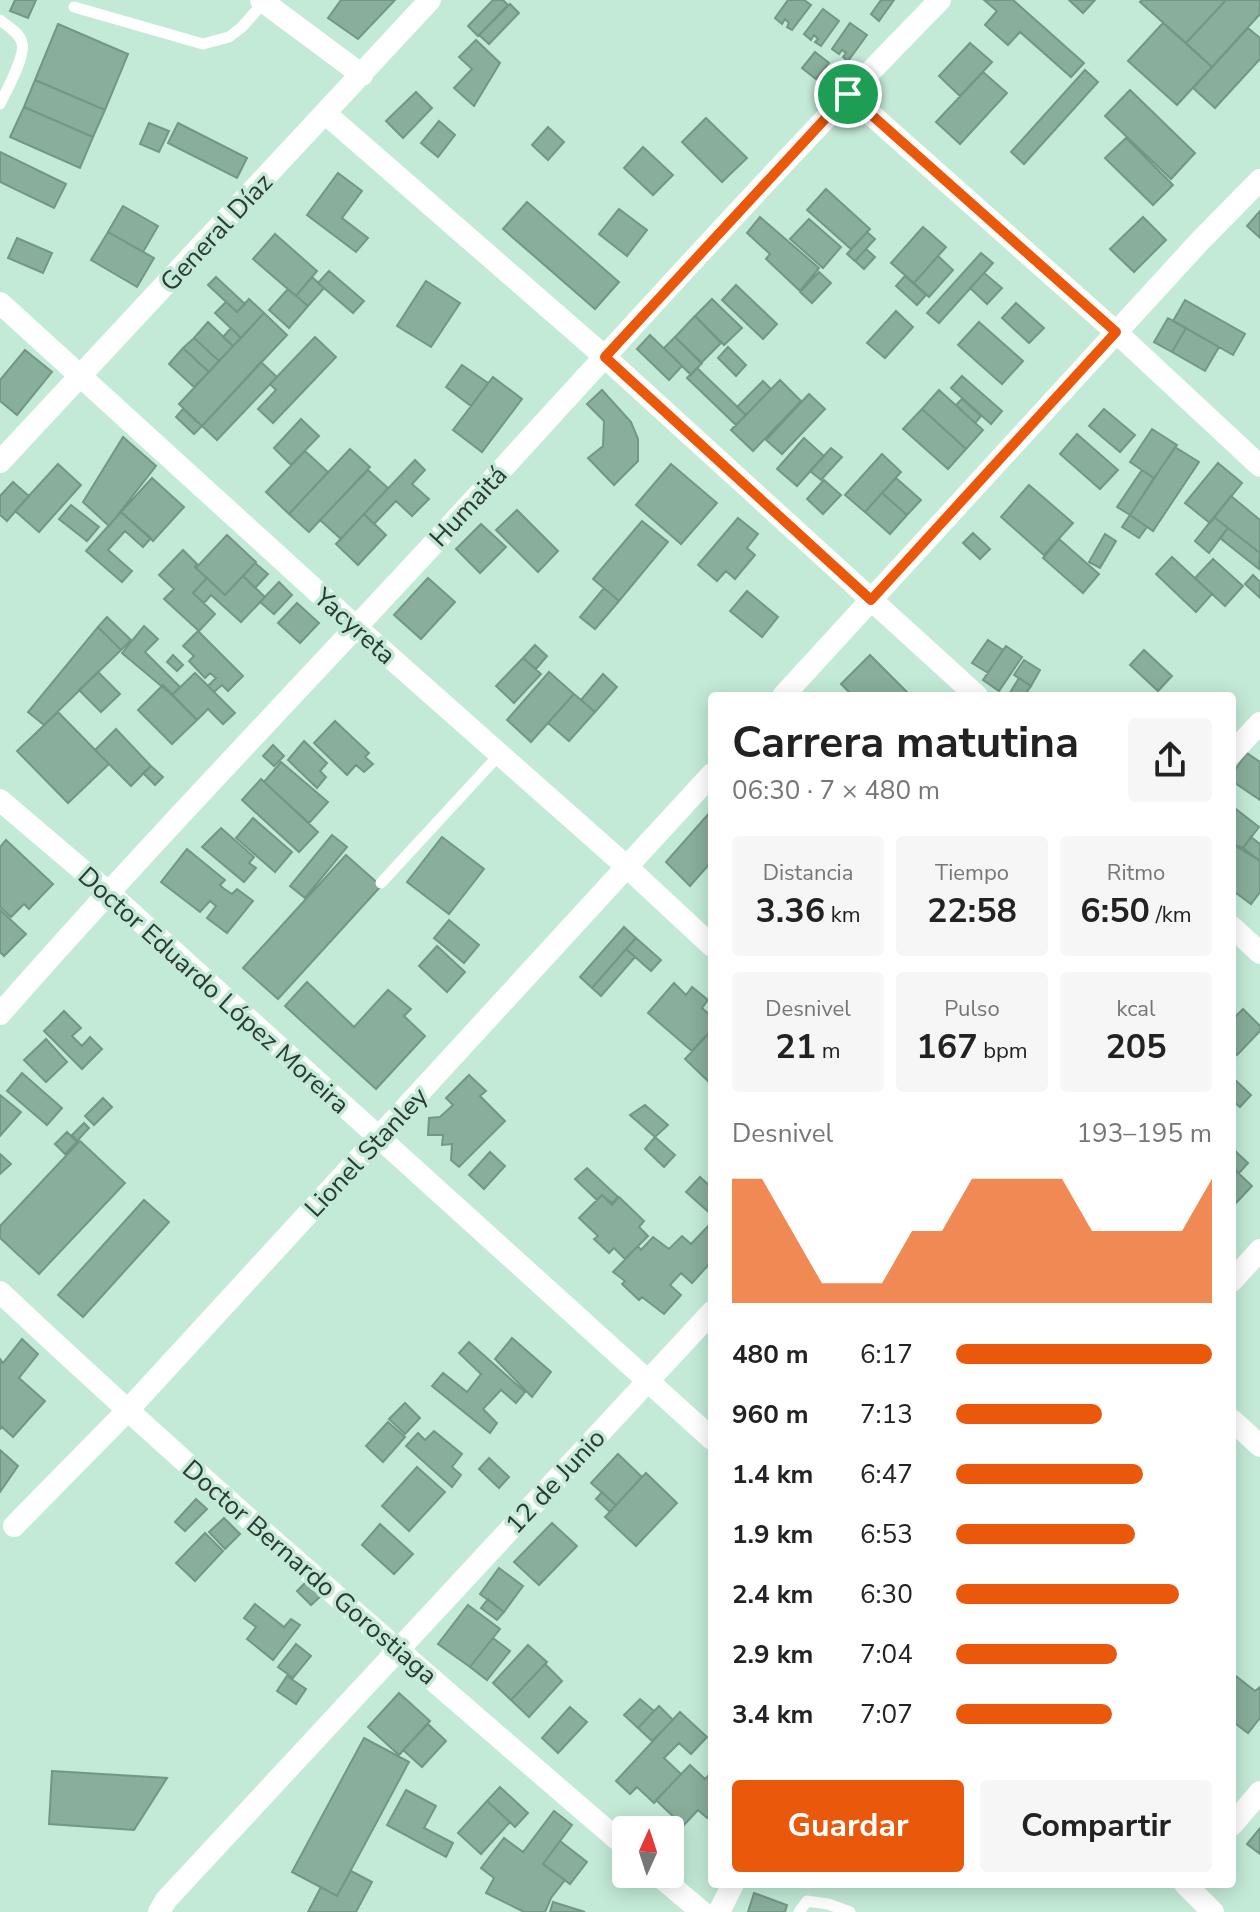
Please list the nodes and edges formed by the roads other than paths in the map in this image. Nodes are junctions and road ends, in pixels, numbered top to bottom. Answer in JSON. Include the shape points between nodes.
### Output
{"nodes":[{"id":1,"x":430,"y":0,"type":"edge"},
{"id":2,"x":940,"y":0,"type":"edge"},
{"id":3,"x":262,"y":1,"type":"edge"},
{"id":4,"x":74,"y":7,"type":"dead end"},
{"id":5,"x":0,"y":20,"type":"edge"},
{"id":6,"x":362,"y":75,"type":"junction"},
{"id":7,"x":848,"y":94,"type":"junction"},
{"id":8,"x":0,"y":104,"type":"edge"},
{"id":9,"x":326,"y":114,"type":"junction"},
{"id":10,"x":1260,"y":180,"type":"edge"},
{"id":11,"x":0,"y":303,"type":"edge"},
{"id":12,"x":1116,"y":332,"type":"junction"},
{"id":13,"x":605,"y":357,"type":"junction"},
{"id":14,"x":80,"y":377,"type":"junction"},
{"id":15,"x":0,"y":462,"type":"edge"},
{"id":16,"x":1260,"y":466,"type":"edge"},
{"id":17,"x":871,"y":600,"type":"junction"},
{"id":18,"x":356,"y":627,"type":"junction"},
{"id":19,"x":787,"y":692,"type":"edge"},
{"id":20,"x":973,"y":692,"type":"edge"},
{"id":21,"x":1260,"y":723,"type":"edge"},
{"id":22,"x":1236,"y":749,"type":"edge"},
{"id":23,"x":500,"y":754,"type":"junction"},
{"id":24,"x":708,"y":778,"type":"edge"},
{"id":25,"x":0,"y":800,"type":"edge"},
{"id":26,"x":627,"y":867,"type":"junction"},
{"id":27,"x":381,"y":883,"type":"dead end"},
{"id":28,"x":108,"y":892,"type":"junction"},
{"id":29,"x":1236,"y":931,"type":"edge"},
{"id":30,"x":708,"y":942,"type":"edge"},
{"id":31,"x":1260,"y":953,"type":"edge"},
{"id":32,"x":0,"y":1014,"type":"edge"},
{"id":33,"x":379,"y":1138,"type":"junction"},
{"id":34,"x":1260,"y":1250,"type":"edge"},
{"id":35,"x":1236,"y":1277,"type":"edge"},
{"id":36,"x":0,"y":1292,"type":"edge"},
{"id":37,"x":708,"y":1316,"type":"edge"},
{"id":38,"x":648,"y":1382,"type":"junction"},
{"id":39,"x":127,"y":1411,"type":"junction"},
{"id":40,"x":1236,"y":1424,"type":"edge"},
{"id":41,"x":708,"y":1435,"type":"edge"},
{"id":42,"x":1260,"y":1446,"type":"edge"},
{"id":43,"x":14,"y":1526,"type":"dead end"},
{"id":44,"x":397,"y":1650,"type":"junction"},
{"id":45,"x":1260,"y":1792,"type":"edge"},
{"id":46,"x":1236,"y":1820,"type":"edge"},
{"id":47,"x":612,"y":1835,"type":"edge"},
{"id":48,"x":674,"y":1888,"type":"edge"},
{"id":49,"x":731,"y":1888,"type":"edge"},
{"id":50,"x":1189,"y":1888,"type":"edge"},
{"id":51,"x":159,"y":1912,"type":"edge"},
{"id":52,"x":702,"y":1912,"type":"edge"},
{"id":53,"x":719,"y":1912,"type":"edge"},
{"id":54,"x":799,"y":1912,"type":"edge"},
{"id":55,"x":850,"y":1912,"type":"edge"},
{"id":56,"x":1213,"y":1912,"type":"edge"}],
"edges":[{"from":1,"to":6,"type":"street","name":"General Díaz"},
{"from":2,"to":7,"type":"street","name":"Humaitá"},
{"from":3,"to":4,"type":"lane","via":[[229,37],[203,44]]},
{"from":3,"to":6,"type":"street"},
{"from":5,"to":8,"type":"lane","via":[[23,45]]},
{"from":6,"to":9,"type":"street","name":"General Díaz"},
{"from":7,"to":12,"type":"street"},
{"from":7,"to":13,"type":"street","name":"Humaitá"},
{"from":9,"to":13,"type":"street"},
{"from":9,"to":14,"type":"street","name":"General Díaz"},
{"from":10,"to":12,"type":"street"},
{"from":11,"to":14,"type":"street","name":"Yacyreta"},
{"from":12,"to":16,"type":"street"},
{"from":12,"to":17,"type":"street"},
{"from":13,"to":17,"type":"street"},
{"from":13,"to":18,"type":"street","name":"Humaitá"},
{"from":14,"to":15,"type":"street","name":"General Díaz"},
{"from":14,"to":18,"type":"street","name":"Yacyreta"},
{"from":17,"to":19,"type":"street"},
{"from":17,"to":20,"type":"street"},
{"from":18,"to":23,"type":"street","name":"Yacyreta"},
{"from":18,"to":28,"type":"street","name":"Humaitá"},
{"from":21,"to":22,"type":"street"},
{"from":23,"to":26,"type":"street","name":"Yacyreta"},
{"from":23,"to":27,"type":"lane"},
{"from":24,"to":26,"type":"street","name":"Lionel Stanley"},
{"from":25,"to":28,"type":"street","name":"Doctor Eduardo López Moreira"},
{"from":26,"to":30,"type":"street","name":"Yacyreta"},
{"from":26,"to":33,"type":"street","name":"Lionel Stanley"},
{"from":28,"to":32,"type":"street","name":"Humaitá"},
{"from":28,"to":33,"type":"street","name":"Doctor Eduardo López Moreira"},
{"from":29,"to":31,"type":"street"},
{"from":33,"to":38,"type":"street","name":"Doctor Eduardo López Moreira"},
{"from":33,"to":39,"type":"street","name":"Lionel Stanley"},
{"from":34,"to":35,"type":"street"},
{"from":36,"to":39,"type":"street","name":"Doctor Bernardo Gorostiaga"},
{"from":37,"to":38,"type":"street","name":"12 de Junio"},
{"from":38,"to":41,"type":"street","name":"Doctor Eduardo López Moreira"},
{"from":38,"to":44,"type":"street","name":"12 de Junio"},
{"from":39,"to":43,"type":"street","name":"Lionel Stanley"},
{"from":39,"to":44,"type":"street","name":"Doctor Bernardo Gorostiaga"},
{"from":40,"to":42,"type":"street"},
{"from":44,"to":47,"type":"street","name":"Doctor Bernardo Gorostiaga"},
{"from":44,"to":51,"type":"street","name":"12 de Junio"},
{"from":45,"to":46,"type":"street"},
{"from":48,"to":52,"type":"street"},
{"from":49,"to":53,"type":"street"},
{"from":50,"to":56,"type":"street"},
{"from":54,"to":55,"type":"lane","via":[[807,1901]]}]}
